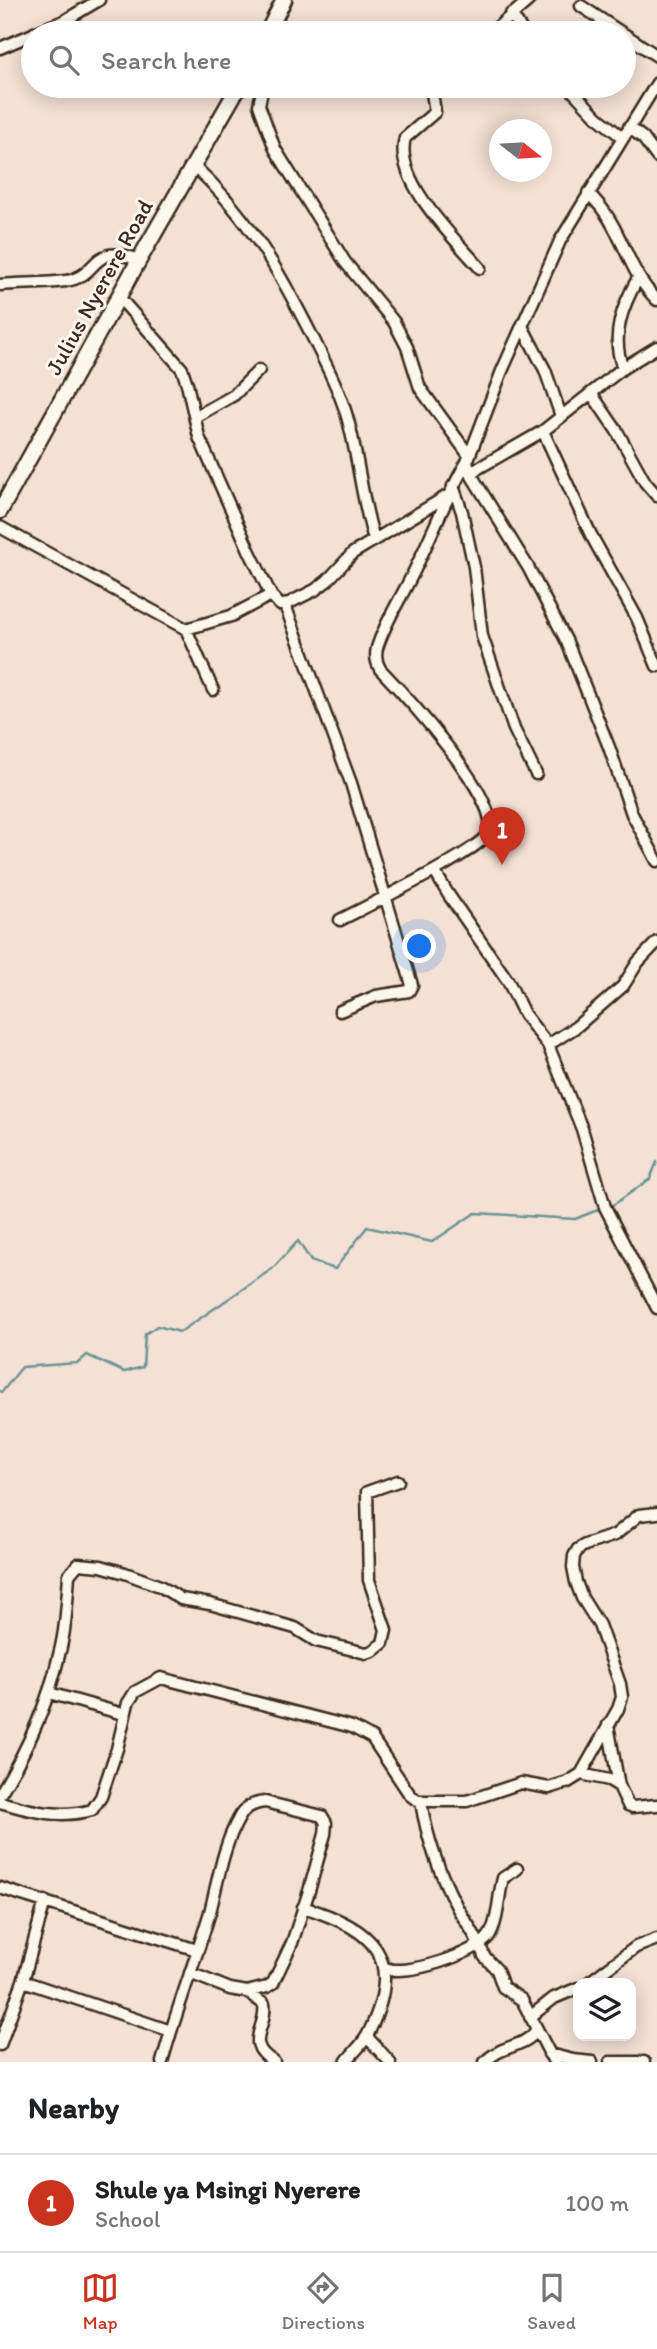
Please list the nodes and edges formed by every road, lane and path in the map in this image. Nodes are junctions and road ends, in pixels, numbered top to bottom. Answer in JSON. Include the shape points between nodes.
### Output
{"nodes":[{"id":1,"x":99,"y":0,"type":"edge"},
{"id":2,"x":284,"y":0,"type":"edge"},
{"id":3,"x":529,"y":0,"type":"edge"},
{"id":4,"x":581,"y":6,"type":"dead end"},
{"id":5,"x":511,"y":14,"type":"junction"},
{"id":6,"x":64,"y":21,"type":"edge"},
{"id":7,"x":273,"y":21,"type":"edge"},
{"id":8,"x":504,"y":21,"type":"edge"},
{"id":9,"x":516,"y":21,"type":"edge"},
{"id":10,"x":604,"y":21,"type":"edge"},
{"id":11,"x":21,"y":39,"type":"edge"},
{"id":12,"x":636,"y":42,"type":"edge"},
{"id":13,"x":0,"y":48,"type":"edge"},
{"id":14,"x":657,"y":56,"type":"edge"},
{"id":15,"x":657,"y":83,"type":"edge"},
{"id":16,"x":232,"y":98,"type":"edge"},
{"id":17,"x":260,"y":98,"type":"edge"},
{"id":18,"x":433,"y":98,"type":"edge"},
{"id":19,"x":579,"y":98,"type":"edge"},
{"id":20,"x":629,"y":127,"type":"junction"},
{"id":21,"x":622,"y":137,"type":"junction"},
{"id":22,"x":657,"y":156,"type":"edge"},
{"id":23,"x":193,"y":165,"type":"junction"},
{"id":24,"x":588,"y":193,"type":"junction"},
{"id":25,"x":139,"y":260,"type":"junction"},
{"id":26,"x":480,"y":268,"type":"dead end"},
{"id":27,"x":638,"y":278,"type":"junction"},
{"id":28,"x":0,"y":285,"type":"edge"},
{"id":29,"x":118,"y":296,"type":"junction"},
{"id":30,"x":657,"y":300,"type":"edge"},
{"id":31,"x":522,"y":326,"type":"junction"},
{"id":32,"x":657,"y":347,"type":"edge"},
{"id":33,"x":623,"y":368,"type":"junction"},
{"id":34,"x":259,"y":370,"type":"dead end"},
{"id":35,"x":591,"y":393,"type":"junction"},
{"id":36,"x":561,"y":416,"type":"junction"},
{"id":37,"x":195,"y":417,"type":"junction"},
{"id":38,"x":543,"y":431,"type":"junction"},
{"id":39,"x":467,"y":458,"type":"junction"},
{"id":40,"x":470,"y":473,"type":"junction"},
{"id":41,"x":453,"y":486,"type":"junction"},
{"id":42,"x":447,"y":496,"type":"junction"},
{"id":43,"x":657,"y":496,"type":"edge"},
{"id":44,"x":0,"y":511,"type":"edge"},
{"id":45,"x":0,"y":527,"type":"edge"},
{"id":46,"x":374,"y":539,"type":"junction"},
{"id":47,"x":271,"y":595,"type":"junction"},
{"id":48,"x":285,"y":605,"type":"junction"},
{"id":49,"x":186,"y":629,"type":"junction"},
{"id":50,"x":657,"y":666,"type":"edge"},
{"id":51,"x":214,"y":690,"type":"dead end"},
{"id":52,"x":536,"y":774,"type":"dead end"},
{"id":53,"x":657,"y":860,"type":"edge"},
{"id":54,"x":435,"y":872,"type":"junction"},
{"id":55,"x":386,"y":896,"type":"junction"},
{"id":56,"x":340,"y":920,"type":"dead end"},
{"id":57,"x":657,"y":942,"type":"edge"},
{"id":58,"x":340,"y":1011,"type":"dead end"},
{"id":59,"x":548,"y":1045,"type":"junction"},
{"id":60,"x":656,"y":1304,"type":"edge"},
{"id":61,"x":398,"y":1481,"type":"dead end"},
{"id":62,"x":657,"y":1513,"type":"edge"},
{"id":63,"x":50,"y":1693,"type":"junction"},
{"id":64,"x":124,"y":1714,"type":"junction"},
{"id":65,"x":608,"y":1725,"type":"junction"},
{"id":66,"x":581,"y":1774,"type":"junction"},
{"id":67,"x":619,"y":1786,"type":"junction"},
{"id":68,"x":0,"y":1794,"type":"edge"},
{"id":69,"x":0,"y":1802,"type":"edge"},
{"id":70,"x":421,"y":1802,"type":"junction"},
{"id":71,"x":657,"y":1805,"type":"edge"},
{"id":72,"x":517,"y":1869,"type":"dead end"},
{"id":73,"x":0,"y":1888,"type":"edge"},
{"id":74,"x":45,"y":1901,"type":"junction"},
{"id":75,"x":303,"y":1907,"type":"junction"},
{"id":76,"x":657,"y":1938,"type":"edge"},
{"id":77,"x":479,"y":1946,"type":"junction"},
{"id":78,"x":197,"y":1950,"type":"junction"},
{"id":79,"x":384,"y":1967,"type":"junction"},
{"id":80,"x":190,"y":1973,"type":"junction"},
{"id":81,"x":595,"y":1978,"type":"edge"},
{"id":82,"x":23,"y":1981,"type":"junction"},
{"id":83,"x":573,"y":1990,"type":"edge"},
{"id":84,"x":247,"y":1992,"type":"junction"},
{"id":85,"x":530,"y":2017,"type":"junction"},
{"id":86,"x":171,"y":2031,"type":"junction"},
{"id":87,"x":536,"y":2031,"type":"junction"},
{"id":88,"x":367,"y":2037,"type":"junction"},
{"id":89,"x":0,"y":2045,"type":"edge"},
{"id":90,"x":551,"y":2058,"type":"edge"},
{"id":91,"x":162,"y":2062,"type":"edge"},
{"id":92,"x":274,"y":2062,"type":"edge"},
{"id":93,"x":346,"y":2062,"type":"edge"},
{"id":94,"x":390,"y":2062,"type":"edge"},
{"id":95,"x":485,"y":2062,"type":"edge"},
{"id":96,"x":592,"y":2062,"type":"edge"},
{"id":97,"x":610,"y":2062,"type":"edge"},
{"id":98,"x":644,"y":2062,"type":"edge"}],
"edges":[{"from":1,"to":6,"type":"street"},
{"from":2,"to":7,"type":"highway"},
{"from":3,"to":5,"type":"street"},
{"from":4,"to":10,"type":"street"},
{"from":5,"to":8,"type":"street"},
{"from":5,"to":9,"type":"street"},
{"from":11,"to":13,"type":"street"},
{"from":12,"to":14,"type":"street"},
{"from":15,"to":20,"type":"street"},
{"from":16,"to":23,"type":"highway","name":"Julius Nyerere Road"},
{"from":17,"to":39,"type":"street","via":[[275,149],[345,262],[398,329],[421,388]]},
{"from":18,"to":26,"type":"street","via":[[435,112],[405,138],[405,158],[428,209]]},
{"from":19,"to":21,"type":"street"},
{"from":20,"to":21,"type":"street"},
{"from":20,"to":22,"type":"street"},
{"from":21,"to":24,"type":"street"},
{"from":23,"to":25,"type":"highway","name":"Julius Nyerere Road"},
{"from":23,"to":46,"type":"street","via":[[260,240],[324,361],[349,422]]},
{"from":24,"to":27,"type":"street","via":[[610,218]]},
{"from":24,"to":31,"type":"street","via":[[560,241]]},
{"from":25,"to":28,"type":"street","via":[[113,253],[73,279]]},
{"from":25,"to":29,"type":"highway","name":"Julius Nyerere Road"},
{"from":27,"to":30,"type":"street"},
{"from":27,"to":33,"type":"street","via":[[619,324],[617,344]]},
{"from":29,"to":37,"type":"street","via":[[181,369]]},
{"from":29,"to":44,"type":"highway","name":"Julius Nyerere Road"},
{"from":31,"to":36,"type":"street","via":[[555,393]]},
{"from":31,"to":39,"type":"street"},
{"from":32,"to":33,"type":"street"},
{"from":33,"to":35,"type":"street"},
{"from":34,"to":37,"type":"street","via":[[234,395]]},
{"from":35,"to":36,"type":"street"},
{"from":35,"to":43,"type":"street"},
{"from":36,"to":38,"type":"street"},
{"from":37,"to":47,"type":"street","via":[[199,437]]},
{"from":38,"to":40,"type":"street"},
{"from":38,"to":50,"type":"street"},
{"from":39,"to":40,"type":"street"},
{"from":39,"to":41,"type":"street"},
{"from":40,"to":53,"type":"street","via":[[528,567],[567,642],[632,814]]},
{"from":41,"to":42,"type":"street"},
{"from":41,"to":52,"type":"street","via":[[474,567],[482,636],[514,729]]},
{"from":42,"to":46,"type":"street"},
{"from":42,"to":54,"type":"street","via":[[376,650],[380,669],[448,746],[484,802],[491,828],[482,840]]},
{"from":45,"to":49,"type":"street"},
{"from":46,"to":48,"type":"street","via":[[344,561],[327,581]]},
{"from":47,"to":48,"type":"street"},
{"from":47,"to":49,"type":"street","via":[[231,616]]},
{"from":48,"to":55,"type":"street","via":[[351,783]]},
{"from":49,"to":51,"type":"street"},
{"from":54,"to":55,"type":"street"},
{"from":54,"to":59,"type":"street"},
{"from":55,"to":56,"type":"street"},
{"from":55,"to":58,"type":"street","via":[[412,988]]},
{"from":57,"to":59,"type":"street","via":[[623,986]]},
{"from":59,"to":60,"type":"street","via":[[582,1129],[605,1207]]},
{"from":61,"to":63,"type":"street","via":[[367,1492],[369,1580],[386,1630],[383,1643],[373,1651],[316,1641],[295,1628],[181,1600],[125,1573],[78,1564],[69,1575],[64,1632]]},
{"from":62,"to":65,"type":"street","via":[[639,1515],[615,1535],[585,1545],[574,1556],[576,1583],[599,1625],[620,1684],[620,1704]]},
{"from":63,"to":64,"type":"street"},
{"from":63,"to":68,"type":"street"},
{"from":64,"to":69,"type":"street","via":[[117,1749],[92,1810],[55,1814]]},
{"from":64,"to":70,"type":"street","via":[[135,1692],[161,1678],[352,1727],[372,1738],[410,1795]]},
{"from":65,"to":66,"type":"street"},
{"from":65,"to":67,"type":"street"},
{"from":66,"to":67,"type":"street"},
{"from":66,"to":70,"type":"street","via":[[549,1788],[521,1783],[467,1801]]},
{"from":67,"to":71,"type":"street","via":[[628,1805]]},
{"from":70,"to":77,"type":"street","via":[[441,1872]]},
{"from":72,"to":77,"type":"street","via":[[503,1878],[494,1924]]},
{"from":73,"to":74,"type":"street"},
{"from":74,"to":78,"type":"street"},
{"from":74,"to":82,"type":"street"},
{"from":75,"to":78,"type":"street","via":[[326,1823],[317,1814],[256,1802],[234,1828]]},
{"from":75,"to":79,"type":"street","via":[[357,1929],[379,1951]]},
{"from":75,"to":84,"type":"street","via":[[273,1983]]},
{"from":76,"to":81,"type":"street","via":[[636,1947]]},
{"from":77,"to":79,"type":"street","via":[[408,1970],[394,1972]]},
{"from":77,"to":85,"type":"street","via":[[503,1987],[522,2000]]},
{"from":78,"to":80,"type":"street"},
{"from":79,"to":88,"type":"street","via":[[382,1997]]},
{"from":80,"to":84,"type":"street"},
{"from":80,"to":86,"type":"street"},
{"from":82,"to":86,"type":"street"},
{"from":82,"to":89,"type":"street"},
{"from":83,"to":85,"type":"street"},
{"from":84,"to":92,"type":"street","via":[[264,2004],[257,2041],[264,2056]]},
{"from":85,"to":87,"type":"street"},
{"from":86,"to":91,"type":"street"},
{"from":87,"to":90,"type":"street"},
{"from":87,"to":95,"type":"street","via":[[529,2040],[500,2050]]},
{"from":88,"to":93,"type":"street"},
{"from":88,"to":94,"type":"street"},
{"from":90,"to":96,"type":"street"},
{"from":97,"to":98,"type":"street"}]}
